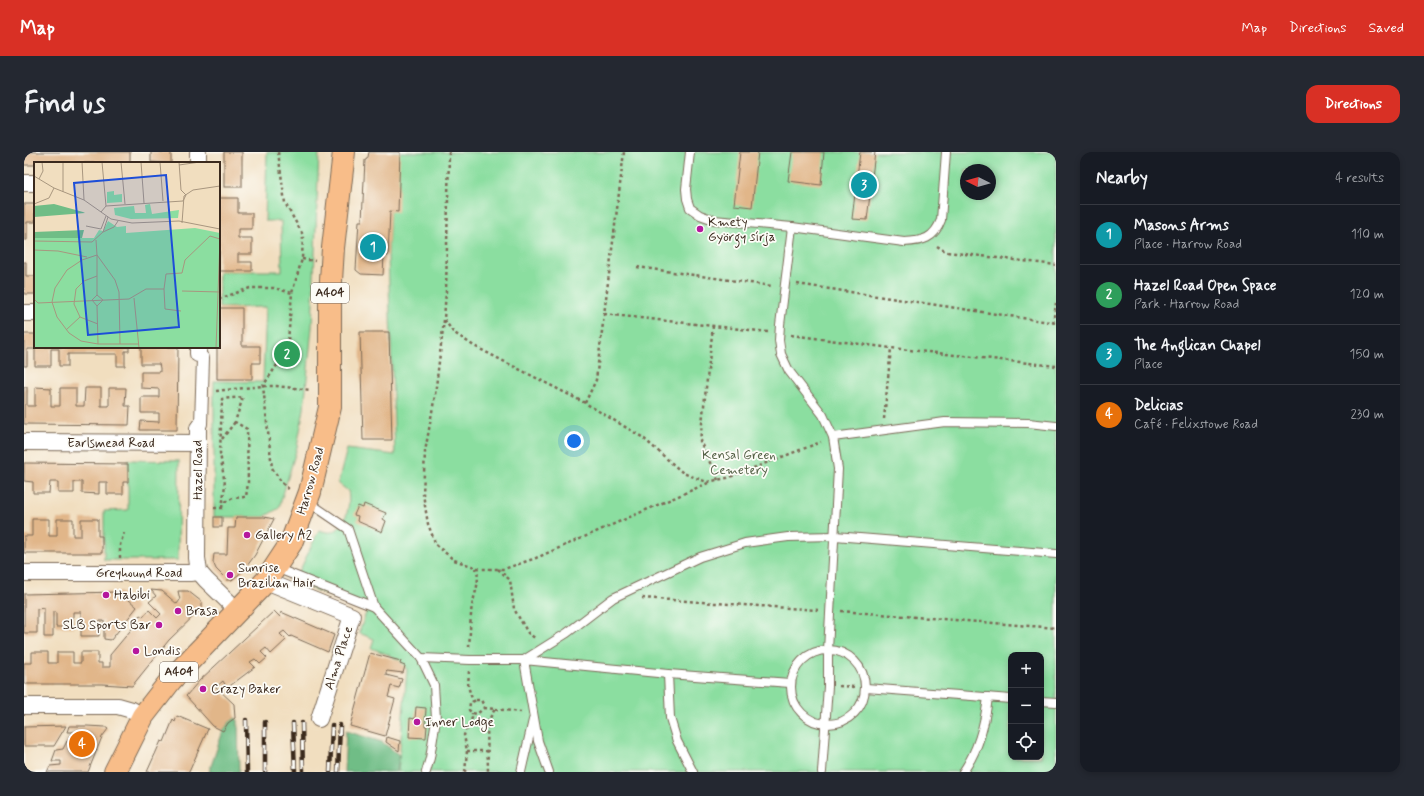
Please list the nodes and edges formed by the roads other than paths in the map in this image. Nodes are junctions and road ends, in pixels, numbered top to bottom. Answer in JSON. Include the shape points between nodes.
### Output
{"nodes":[{"id":1,"x":344,"y":152,"type":"edge"},
{"id":2,"x":690,"y":152,"type":"edge"},
{"id":3,"x":946,"y":152,"type":"edge"},
{"id":4,"x":792,"y":228,"type":"junction"},
{"id":5,"x":198,"y":351,"type":"edge"},
{"id":6,"x":1056,"y":426,"type":"edge"},
{"id":7,"x":198,"y":436,"type":"junction"},
{"id":8,"x":833,"y":437,"type":"junction"},
{"id":9,"x":24,"y":442,"type":"edge"},
{"id":10,"x":299,"y":496,"type":"junction"},
{"id":11,"x":835,"y":536,"type":"junction"},
{"id":12,"x":1056,"y":554,"type":"edge"},
{"id":13,"x":24,"y":572,"type":"edge"},
{"id":14,"x":199,"y":572,"type":"junction"},
{"id":15,"x":270,"y":574,"type":"junction"},
{"id":16,"x":374,"y":607,"type":"junction"},
{"id":17,"x":238,"y":610,"type":"junction"},
{"id":18,"x":828,"y":650,"type":"junction"},
{"id":19,"x":421,"y":658,"type":"junction"},
{"id":20,"x":524,"y":660,"type":"junction"},
{"id":21,"x":668,"y":674,"type":"junction"},
{"id":22,"x":790,"y":683,"type":"junction"},
{"id":23,"x":866,"y":688,"type":"junction"},
{"id":24,"x":988,"y":697,"type":"junction"},
{"id":25,"x":1008,"y":699,"type":"edge"},
{"id":26,"x":1044,"y":701,"type":"edge"},
{"id":27,"x":1056,"y":702,"type":"edge"},
{"id":28,"x":24,"y":706,"type":"edge"},
{"id":29,"x":534,"y":715,"type":"junction"},
{"id":30,"x":143,"y":716,"type":"junction"},
{"id":31,"x":319,"y":720,"type":"dead end"},
{"id":32,"x":824,"y":725,"type":"junction"},
{"id":33,"x":115,"y":772,"type":"edge"},
{"id":34,"x":426,"y":772,"type":"edge"},
{"id":35,"x":521,"y":772,"type":"edge"},
{"id":36,"x":549,"y":772,"type":"edge"},
{"id":37,"x":693,"y":772,"type":"edge"},
{"id":38,"x":822,"y":772,"type":"edge"},
{"id":39,"x":963,"y":772,"type":"edge"}],
"edges":[{"from":1,"to":10,"type":"main road","name":"Harrow Road","number":"A404","via":[[330,297],[330,406],[310,492]]},
{"from":2,"to":4,"type":"lane","via":[[686,189],[690,208],[695,212],[714,220]]},
{"from":3,"to":4,"type":"lane","via":[[941,220],[930,237],[920,241],[904,242]]},
{"from":4,"to":8,"type":"lane","via":[[779,334],[781,354],[789,371],[823,415]]},
{"from":5,"to":7,"type":"street","name":"Hazel Road","via":[[203,358],[201,424]]},
{"from":6,"to":8,"type":"lane","via":[[1028,422],[945,422]]},
{"from":7,"to":9,"type":"street","name":"Earlsmead Road"},
{"from":7,"to":14,"type":"street","name":"Hazel Road"},
{"from":8,"to":11,"type":"lane","via":[[838,469]]},
{"from":10,"to":15,"type":"main road","name":"Harrow Road","number":"A404","via":[[291,543]]},
{"from":10,"to":16,"type":"lane","via":[[348,529]]},
{"from":11,"to":12,"type":"lane"},
{"from":11,"to":18,"type":"lane"},
{"from":11,"to":20,"type":"lane","via":[[788,537],[745,543],[700,556],[616,597],[567,633]]},
{"from":13,"to":14,"type":"street","name":"Greyhound Road"},
{"from":14,"to":17,"type":"street","name":"Greyhound Road"},
{"from":15,"to":16,"type":"lane"},
{"from":15,"to":17,"type":"main road","name":"Harrow Road","number":"A404"},
{"from":15,"to":31,"type":"street","name":"Alma Place","via":[[352,616]]},
{"from":16,"to":19,"type":"lane"},
{"from":17,"to":30,"type":"main road","name":"Harrow Road","number":"A404","via":[[171,680]]},
{"from":18,"to":22,"type":"lane","via":[[813,653],[800,662]]},
{"from":18,"to":23,"type":"lane","via":[[840,652],[859,665]]},
{"from":18,"to":32,"type":"lane"},
{"from":19,"to":20,"type":"lane"},
{"from":19,"to":34,"type":"lane","via":[[434,685],[436,719]]},
{"from":20,"to":21,"type":"lane"},
{"from":20,"to":29,"type":"lane"},
{"from":21,"to":22,"type":"lane"},
{"from":21,"to":37,"type":"lane","via":[[670,718],[677,742]]},
{"from":22,"to":32,"type":"lane","via":[[795,705],[803,715],[813,722]]},
{"from":23,"to":24,"type":"lane"},
{"from":23,"to":32,"type":"lane","via":[[864,700],[848,719],[837,724]]},
{"from":24,"to":25,"type":"lane"},
{"from":24,"to":39,"type":"lane","via":[[982,734]]},
{"from":26,"to":27,"type":"lane"},
{"from":28,"to":30,"type":"street","via":[[118,706]]},
{"from":29,"to":35,"type":"lane"},
{"from":29,"to":36,"type":"lane","via":[[538,741]]},
{"from":30,"to":33,"type":"main road","name":"Harrow Road","number":"A404"},
{"from":32,"to":38,"type":"lane"}]}
